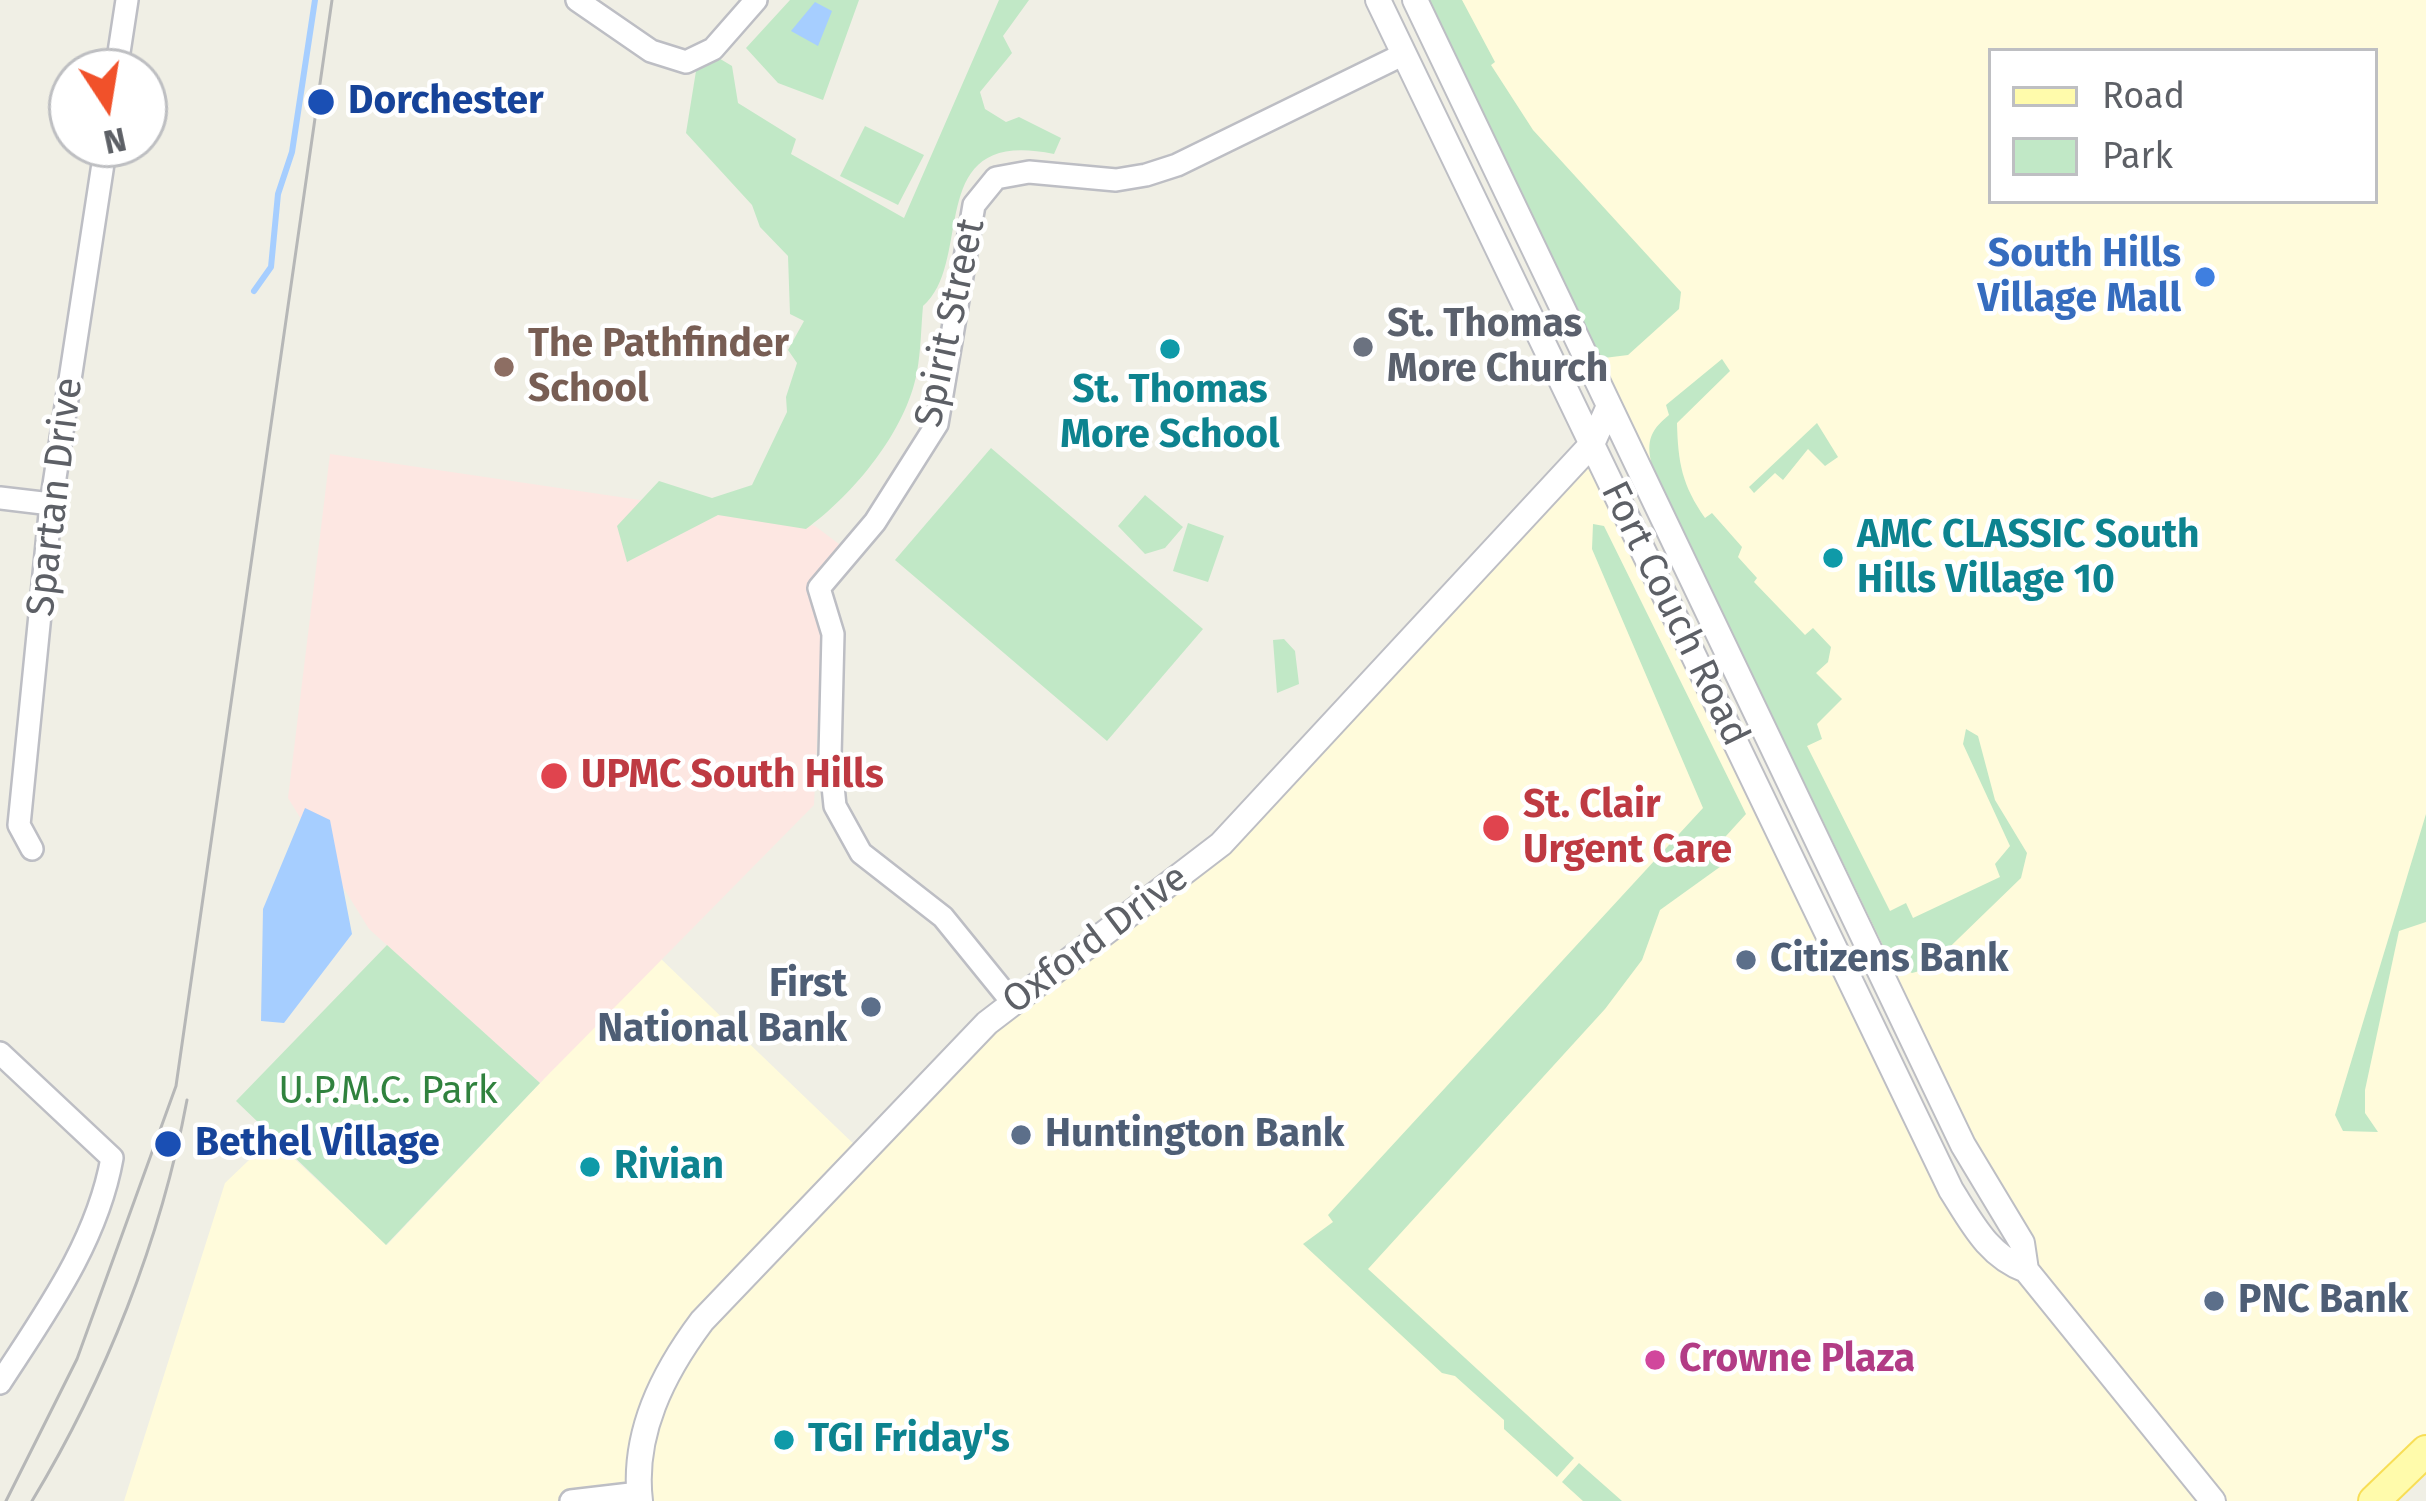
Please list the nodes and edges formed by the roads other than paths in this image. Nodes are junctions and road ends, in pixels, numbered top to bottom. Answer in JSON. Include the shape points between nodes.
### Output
{"nodes":[{"id":1,"x":127,"y":0,"type":"edge"},
{"id":2,"x":578,"y":0,"type":"edge"},
{"id":3,"x":756,"y":0,"type":"edge"},
{"id":4,"x":1378,"y":0,"type":"edge"},
{"id":5,"x":1414,"y":0,"type":"edge"},
{"id":6,"x":120,"y":48,"type":"edge"},
{"id":7,"x":1404,"y":54,"type":"junction"},
{"id":8,"x":102,"y":168,"type":"edge"},
{"id":9,"x":1609,"y":406,"type":"junction"},
{"id":10,"x":1622,"y":431,"type":"junction"},
{"id":11,"x":1592,"y":444,"type":"junction"},
{"id":12,"x":0,"y":498,"type":"edge"},
{"id":13,"x":51,"y":504,"type":"junction"},
{"id":14,"x":32,"y":849,"type":"dead end"},
{"id":15,"x":1012,"y":1002,"type":"junction"},
{"id":16,"x":0,"y":1053,"type":"edge"},
{"id":17,"x":2026,"y":1270,"type":"junction"},
{"id":18,"x":0,"y":1383,"type":"edge"},
{"id":19,"x":2426,"y":1451,"type":"edge"},
{"id":20,"x":639,"y":1497,"type":"edge"},
{"id":21,"x":571,"y":1501,"type":"edge"},
{"id":22,"x":2213,"y":1501,"type":"edge"},
{"id":23,"x":2374,"y":1501,"type":"edge"}],
"edges":[{"from":1,"to":6,"type":"street"},
{"from":2,"to":3,"type":"street","via":[[650,51],[686,62],[713,49]]},
{"from":4,"to":7,"type":"street","name":"Fort Couch Road"},
{"from":5,"to":9,"type":"street","name":"Fort Couch Road"},
{"from":7,"to":11,"type":"street","name":"Fort Couch Road"},
{"from":7,"to":15,"type":"street","name":"Spirit Street","via":[[1146,175],[1029,172],[996,178],[974,205],[937,424],[875,522],[819,588],[833,634],[835,806],[861,853],[944,917]]},
{"from":8,"to":13,"type":"street","name":"Spartan Drive"},
{"from":9,"to":10,"type":"street","name":"Fort Couch Road"},
{"from":9,"to":11,"type":"street","name":"Oxford Drive"},
{"from":10,"to":11,"type":"street"},
{"from":10,"to":17,"type":"street","name":"Fort Couch Road","via":[[1963,1145],[2022,1243]]},
{"from":11,"to":15,"type":"street","name":"Oxford Drive","via":[[1221,844]]},
{"from":11,"to":17,"type":"street","name":"Fort Couch Road","via":[[1932,1154],[1988,1246]]},
{"from":12,"to":13,"type":"street"},
{"from":13,"to":14,"type":"street","name":"Spartan Drive","via":[[19,825]]},
{"from":15,"to":20,"type":"street","name":"Oxford Drive","via":[[702,1321],[649,1414]]},
{"from":16,"to":18,"type":"street","via":[[112,1158],[104,1205]]},
{"from":17,"to":22,"type":"street","name":"Fort Couch Road"},
{"from":19,"to":23,"type":"main road"},
{"from":20,"to":21,"type":"street","via":[[603,1493]]}]}
